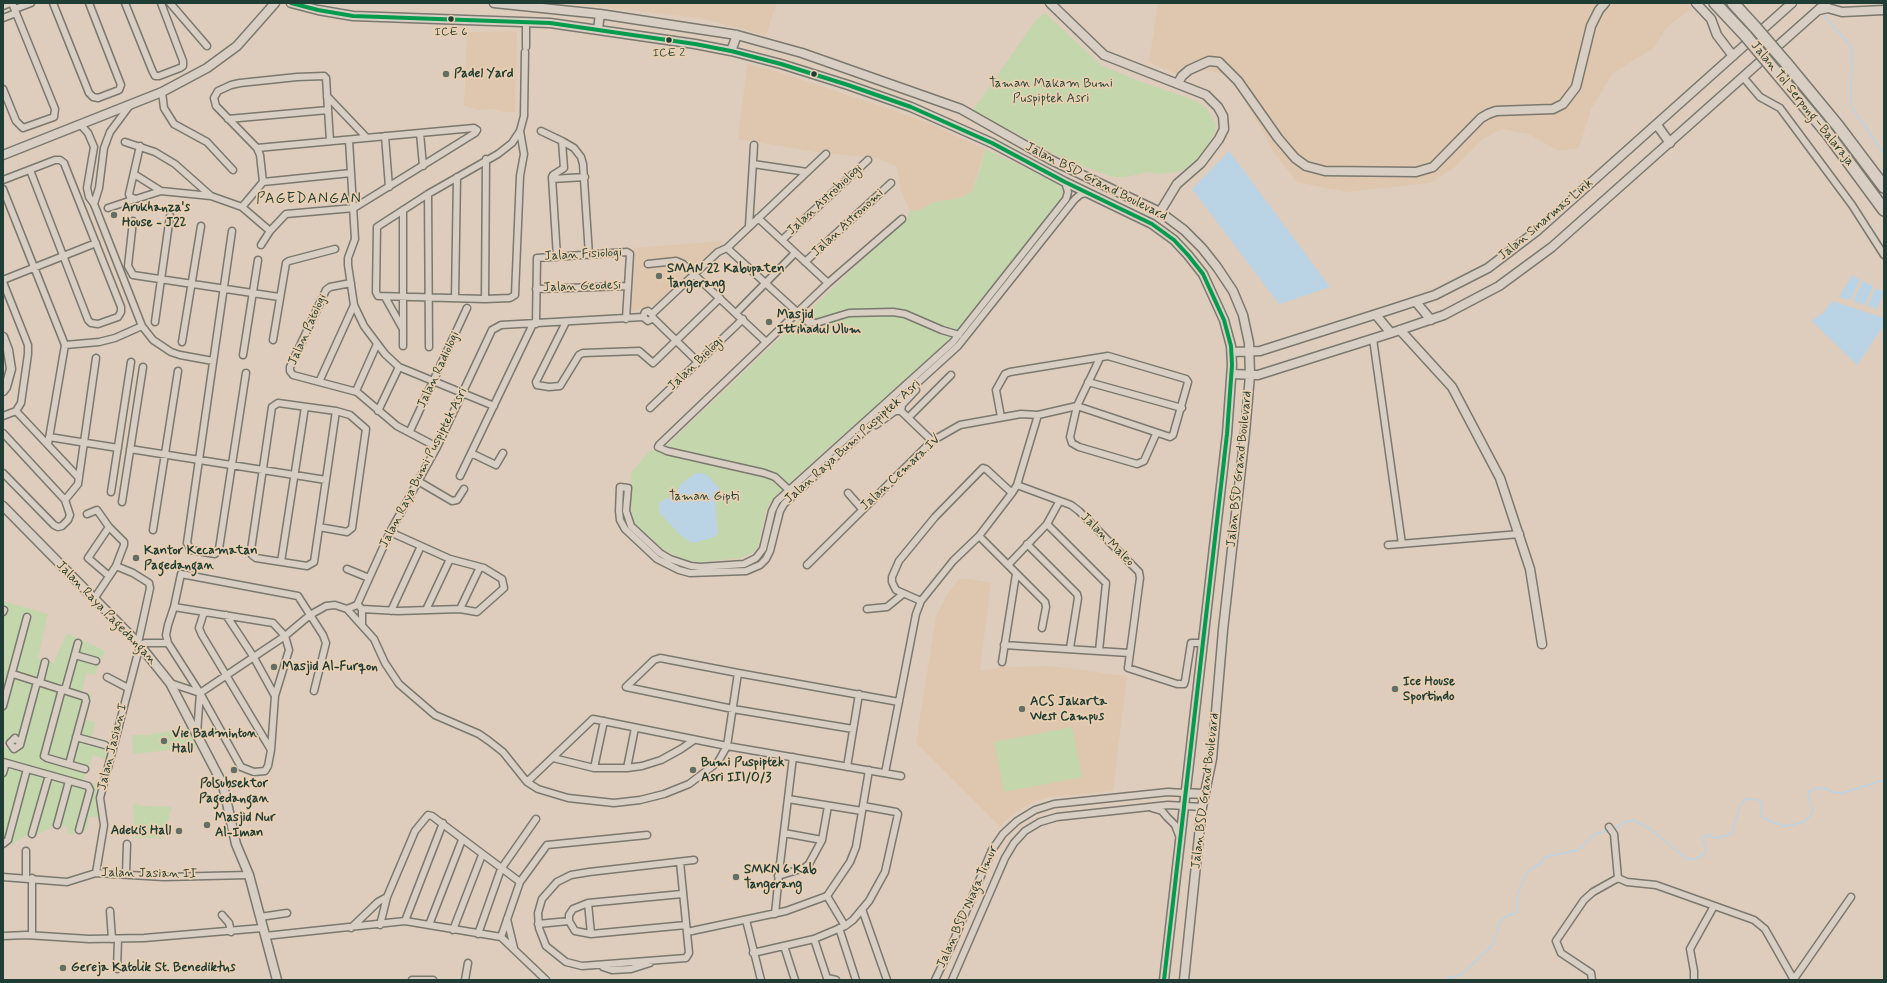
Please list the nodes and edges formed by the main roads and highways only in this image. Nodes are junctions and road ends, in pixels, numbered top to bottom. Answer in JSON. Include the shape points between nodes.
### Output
{"nodes":[{"id":1,"x":1714,"y":3,"type":"edge"},
{"id":2,"x":1733,"y":3,"type":"edge"},
{"id":3,"x":1884,"y":187,"type":"edge"},
{"id":4,"x":1884,"y":210,"type":"edge"}],
"edges":[{"from":1,"to":4,"type":"highway","name":"Jalan Tol Serpong–Balaraja","bridge":true,"via":[[1746,36],[1828,134]]},
{"from":2,"to":3,"type":"highway","name":"Jalan Tol Serpong–Balaraja","bridge":true,"via":[[1838,126]]}]}
